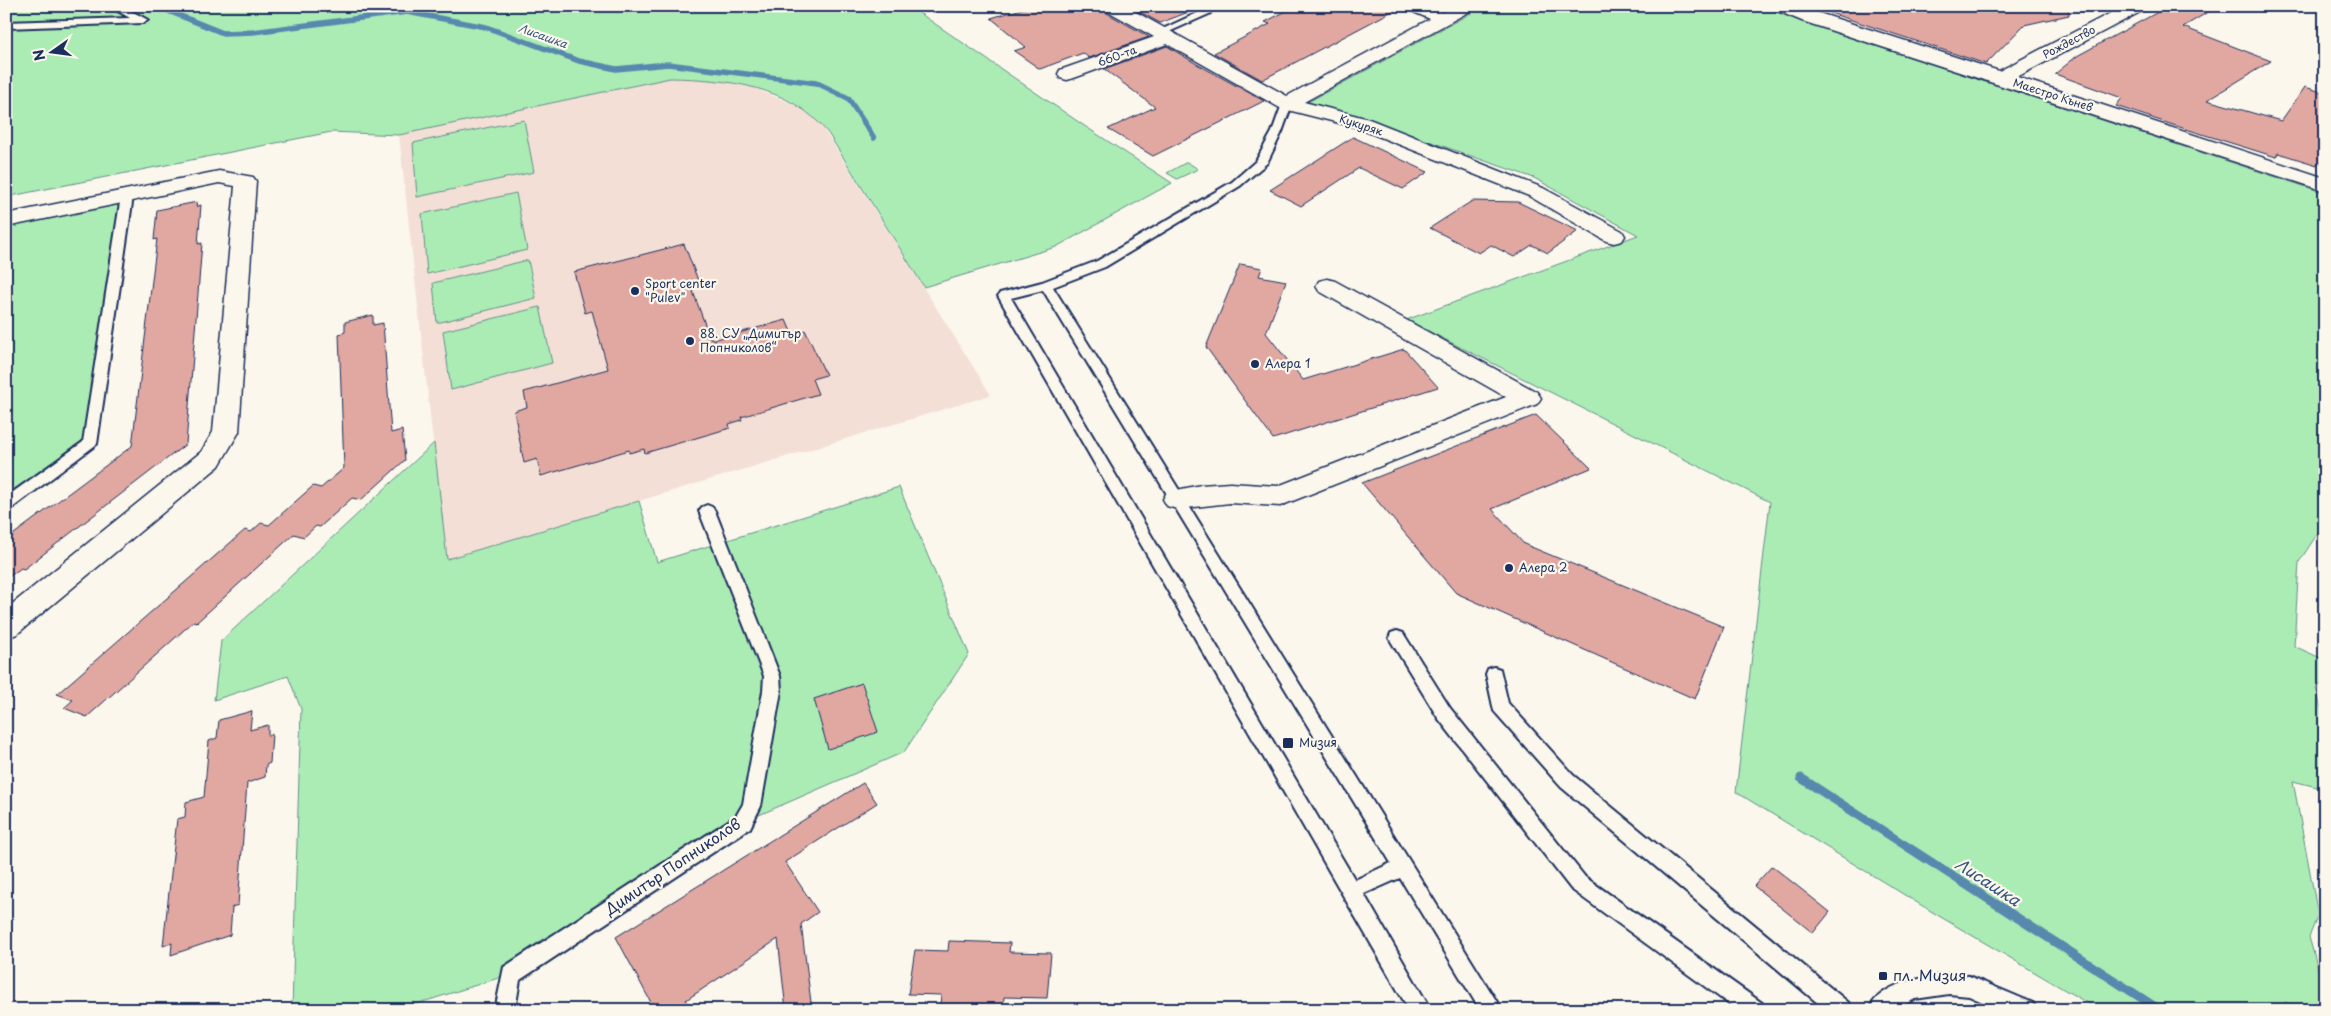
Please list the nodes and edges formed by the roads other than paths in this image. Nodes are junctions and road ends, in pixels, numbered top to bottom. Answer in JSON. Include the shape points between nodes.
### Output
{"nodes":[{"id":1,"x":114,"y":6,"type":"edge"},
{"id":2,"x":1112,"y":6,"type":"edge"},
{"id":3,"x":1415,"y":6,"type":"edge"},
{"id":4,"x":1466,"y":6,"type":"edge"},
{"id":5,"x":1781,"y":6,"type":"edge"},
{"id":6,"x":1825,"y":6,"type":"edge"},
{"id":7,"x":2138,"y":6,"type":"edge"},
{"id":8,"x":1206,"y":12,"type":"dead end"},
{"id":9,"x":1443,"y":18,"type":"junction"},
{"id":10,"x":1808,"y":18,"type":"junction"},
{"id":11,"x":6,"y":25,"type":"edge"},
{"id":12,"x":1163,"y":36,"type":"junction"},
{"id":13,"x":1067,"y":74,"type":"dead end"},
{"id":14,"x":2001,"y":78,"type":"junction"},
{"id":15,"x":1286,"y":104,"type":"junction"},
{"id":16,"x":2325,"y":186,"type":"edge"},
{"id":17,"x":127,"y":196,"type":"junction"},
{"id":18,"x":6,"y":221,"type":"edge"},
{"id":19,"x":1614,"y":236,"type":"dead end"},
{"id":20,"x":1046,"y":285,"type":"junction"},
{"id":21,"x":1327,"y":286,"type":"dead end"},
{"id":22,"x":1178,"y":499,"type":"junction"},
{"id":23,"x":6,"y":505,"type":"edge"},
{"id":24,"x":707,"y":511,"type":"dead end"},
{"id":25,"x":6,"y":626,"type":"edge"},
{"id":26,"x":1397,"y":638,"type":"dead end"},
{"id":27,"x":1494,"y":674,"type":"dead end"},
{"id":28,"x":1404,"y":867,"type":"junction"},
{"id":29,"x":1353,"y":890,"type":"junction"},
{"id":30,"x":505,"y":1010,"type":"edge"},
{"id":31,"x":1421,"y":1010,"type":"edge"},
{"id":32,"x":1492,"y":1010,"type":"edge"},
{"id":33,"x":1755,"y":1010,"type":"edge"},
{"id":34,"x":1842,"y":1010,"type":"edge"},
{"id":35,"x":1879,"y":1010,"type":"edge"},
{"id":36,"x":2026,"y":1010,"type":"edge"}],
"edges":[{"from":1,"to":11,"type":"lane","via":[[143,20]]},
{"from":2,"to":12,"type":"street","name":"Кукуряк"},
{"from":3,"to":9,"type":"street"},
{"from":4,"to":9,"type":"street"},
{"from":5,"to":10,"type":"street","name":"Маестро Кънев"},
{"from":6,"to":10,"type":"street"},
{"from":7,"to":14,"type":"street","name":"Рождество"},
{"from":8,"to":12,"type":"lane"},
{"from":9,"to":15,"type":"street"},
{"from":10,"to":14,"type":"street","name":"Маестро Кънев"},
{"from":12,"to":13,"type":"street","name":"660-та"},
{"from":12,"to":15,"type":"street","name":"Кукуряк"},
{"from":14,"to":16,"type":"street","name":"Маестро Кънев"},
{"from":15,"to":19,"type":"street","name":"Кукуряк","via":[[1362,123],[1536,192]]},
{"from":15,"to":20,"type":"lane","via":[[1262,163],[1236,184],[1101,264]]},
{"from":17,"to":18,"type":"street"},
{"from":17,"to":23,"type":"lane","via":[[90,444]]},
{"from":17,"to":25,"type":"street","via":[[219,178],[246,181],[226,432],[210,458]]},
{"from":20,"to":22,"type":"lane"},
{"from":20,"to":29,"type":"lane","via":[[1004,296]]},
{"from":21,"to":22,"type":"street","via":[[1528,398],[1280,496],[1230,493]]},
{"from":22,"to":28,"type":"lane"},
{"from":24,"to":30,"type":"lane","name":"Димитър Попниколов","via":[[772,676],[752,806],[743,822],[511,974]]},
{"from":26,"to":33,"type":"lane","via":[[1444,713],[1578,883]]},
{"from":27,"to":34,"type":"lane","via":[[1500,706],[1566,781]]},
{"from":28,"to":29,"type":"lane"},
{"from":28,"to":32,"type":"lane"},
{"from":29,"to":31,"type":"lane"},
{"from":35,"to":36,"type":"lane","via":[[1882,1005],[1913,989],[1949,984],[1969,986]]}]}
